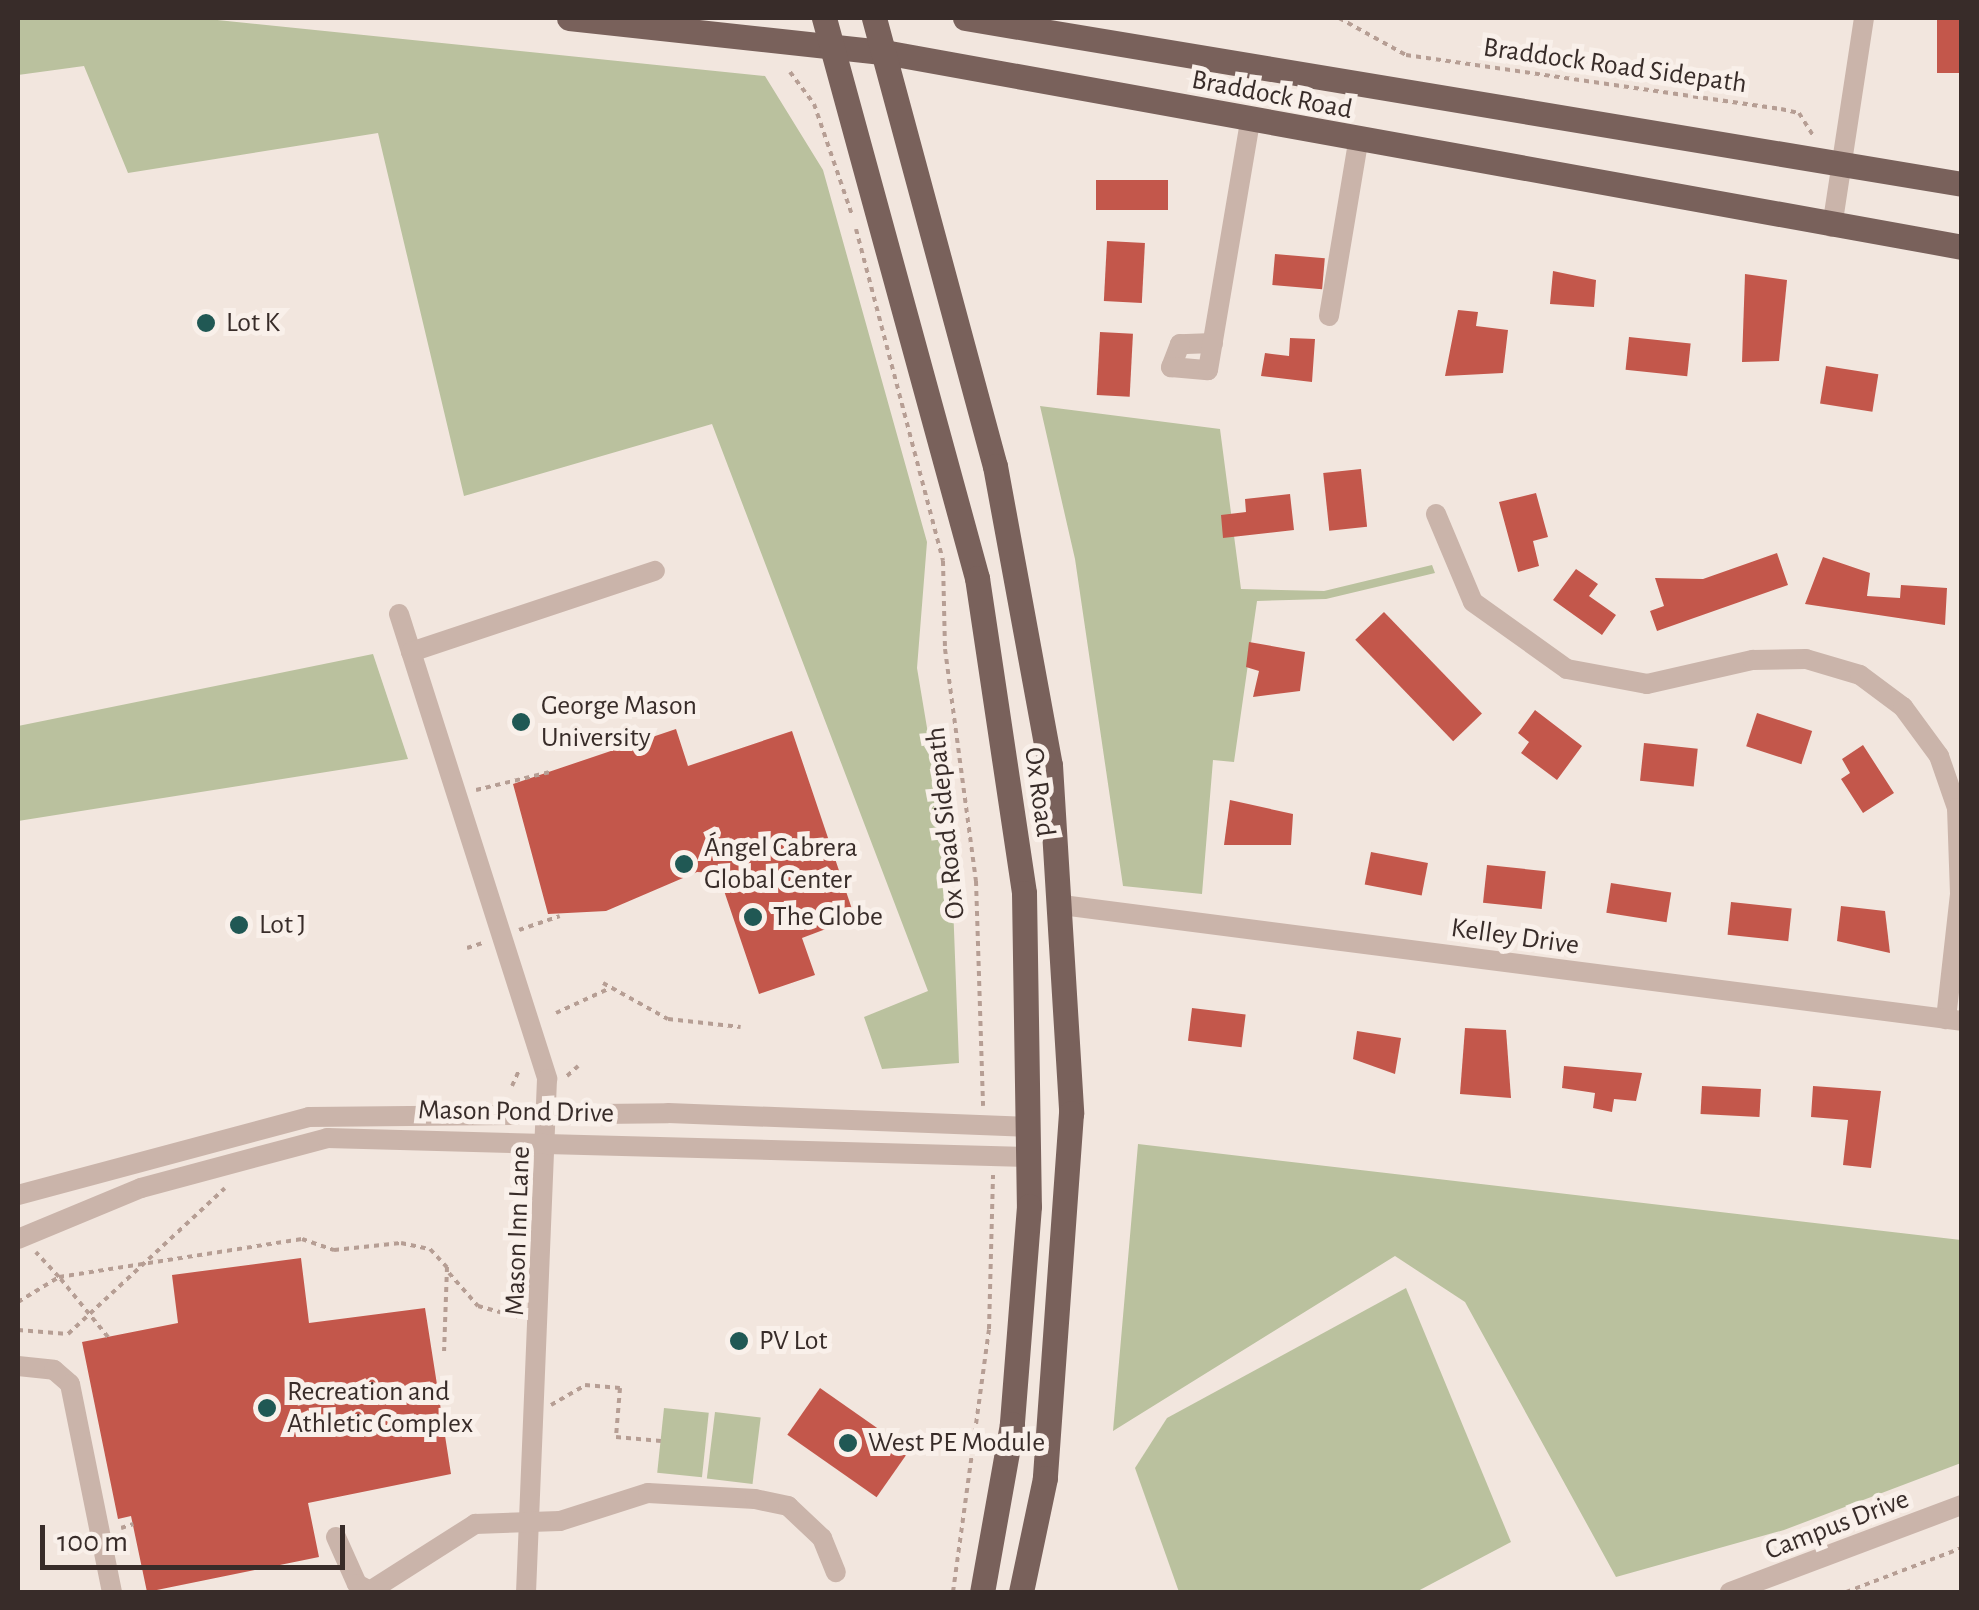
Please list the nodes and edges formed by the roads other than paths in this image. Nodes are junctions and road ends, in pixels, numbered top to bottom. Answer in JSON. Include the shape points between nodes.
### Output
{"nodes":[{"id":1,"x":569,"y":18,"type":"edge"},
{"id":2,"x":824,"y":18,"type":"edge"},
{"id":3,"x":874,"y":18,"type":"edge"},
{"id":4,"x":965,"y":18,"type":"edge"},
{"id":5,"x":1864,"y":18,"type":"edge"},
{"id":6,"x":832,"y":48,"type":"junction"},
{"id":7,"x":884,"y":52,"type":"junction"},
{"id":8,"x":1250,"y":121,"type":"junction"},
{"id":9,"x":1358,"y":142,"type":"junction"},
{"id":10,"x":1844,"y":168,"type":"junction"},
{"id":11,"x":1962,"y":184,"type":"edge"},
{"id":12,"x":1832,"y":227,"type":"junction"},
{"id":13,"x":1962,"y":247,"type":"edge"},
{"id":14,"x":1329,"y":316,"type":"dead end"},
{"id":15,"x":1213,"y":344,"type":"dead end"},
{"id":16,"x":1436,"y":514,"type":"dead end"},
{"id":17,"x":655,"y":571,"type":"dead end"},
{"id":18,"x":399,"y":614,"type":"dead end"},
{"id":19,"x":411,"y":652,"type":"junction"},
{"id":20,"x":1012,"y":820,"type":"junction"},
{"id":21,"x":1062,"y":905,"type":"junction"},
{"id":22,"x":1028,"y":953,"type":"junction"},
{"id":23,"x":1954,"y":1020,"type":"edge"},
{"id":24,"x":552,"y":1113,"type":"junction"},
{"id":25,"x":1029,"y":1127,"type":"junction"},
{"id":26,"x":548,"y":1140,"type":"junction"},
{"id":27,"x":1029,"y":1157,"type":"junction"},
{"id":28,"x":18,"y":1195,"type":"edge"},
{"id":29,"x":25,"y":1244,"type":"edge"},
{"id":30,"x":18,"y":1366,"type":"edge"},
{"id":31,"x":1962,"y":1505,"type":"edge"},
{"id":32,"x":536,"y":1522,"type":"junction"},
{"id":33,"x":336,"y":1537,"type":"dead end"},
{"id":34,"x":836,"y":1572,"type":"dead end"},
{"id":35,"x":112,"y":1592,"type":"edge"},
{"id":36,"x":526,"y":1592,"type":"edge"},
{"id":37,"x":982,"y":1592,"type":"edge"},
{"id":38,"x":1021,"y":1592,"type":"edge"},
{"id":39,"x":1730,"y":1592,"type":"edge"}],
"edges":[{"from":1,"to":6,"type":"main road","name":"Braddock Road"},
{"from":2,"to":6,"type":"main road","name":"Ox Road"},
{"from":3,"to":7,"type":"main road","name":"Ox Road"},
{"from":4,"to":10,"type":"main road","name":"Braddock Road"},
{"from":5,"to":10,"type":"street"},
{"from":6,"to":7,"type":"main road","name":"Braddock Road"},
{"from":6,"to":20,"type":"main road","name":"Ox Road","via":[[976,578]]},
{"from":7,"to":8,"type":"main road","name":"Braddock Road"},
{"from":7,"to":21,"type":"main road","name":"Ox Road","via":[[1013,546]]},
{"from":8,"to":9,"type":"main road","name":"Braddock Road"},
{"from":8,"to":15,"type":"street"},
{"from":9,"to":12,"type":"main road","name":"Braddock Road"},
{"from":9,"to":14,"type":"street"},
{"from":10,"to":11,"type":"main road","name":"Braddock Road"},
{"from":10,"to":12,"type":"street"},
{"from":12,"to":13,"type":"main road","name":"Braddock Road"},
{"from":16,"to":23,"type":"street","via":[[1473,602],[1567,669],[1648,684],[1806,659],[1860,676],[1904,707],[1939,756],[1957,808]]},
{"from":17,"to":19,"type":"street"},
{"from":18,"to":19,"type":"street","name":"Mason Inn Lane"},
{"from":19,"to":24,"type":"street","name":"Mason Inn Lane","via":[[524,995]]},
{"from":20,"to":21,"type":"main road","via":[[1030,873]]},
{"from":20,"to":22,"type":"main road","name":"Ox Road"},
{"from":21,"to":22,"type":"main road"},
{"from":21,"to":23,"type":"street","name":"Kelley Drive"},
{"from":21,"to":38,"type":"main road","name":"Ox Road","via":[[1071,1113],[1062,1296],[1045,1478]]},
{"from":22,"to":25,"type":"main road","name":"Ox Road"},
{"from":24,"to":25,"type":"street","name":"Mason Pond Drive"},
{"from":24,"to":26,"type":"street","name":"Mason Inn Lane"},
{"from":24,"to":28,"type":"street","name":"Mason Pond Drive","via":[[308,1117]]},
{"from":25,"to":27,"type":"main road","name":"Ox Road"},
{"from":26,"to":27,"type":"street","name":"Mason Pond Drive"},
{"from":26,"to":29,"type":"street","name":"Mason Pond Drive","via":[[328,1138],[142,1188]]},
{"from":26,"to":32,"type":"street","name":"Mason Inn Lane"},
{"from":27,"to":37,"type":"main road","name":"Ox Road","via":[[1012,1424]]},
{"from":30,"to":35,"type":"street","via":[[54,1370],[70,1384]]},
{"from":31,"to":39,"type":"street","name":"Campus Drive"},
{"from":32,"to":33,"type":"street","via":[[476,1524],[370,1591],[357,1584]]},
{"from":32,"to":34,"type":"street","via":[[648,1493],[754,1500],[788,1506],[822,1538]]},
{"from":32,"to":36,"type":"street","name":"Mason Inn Lane"}]}
